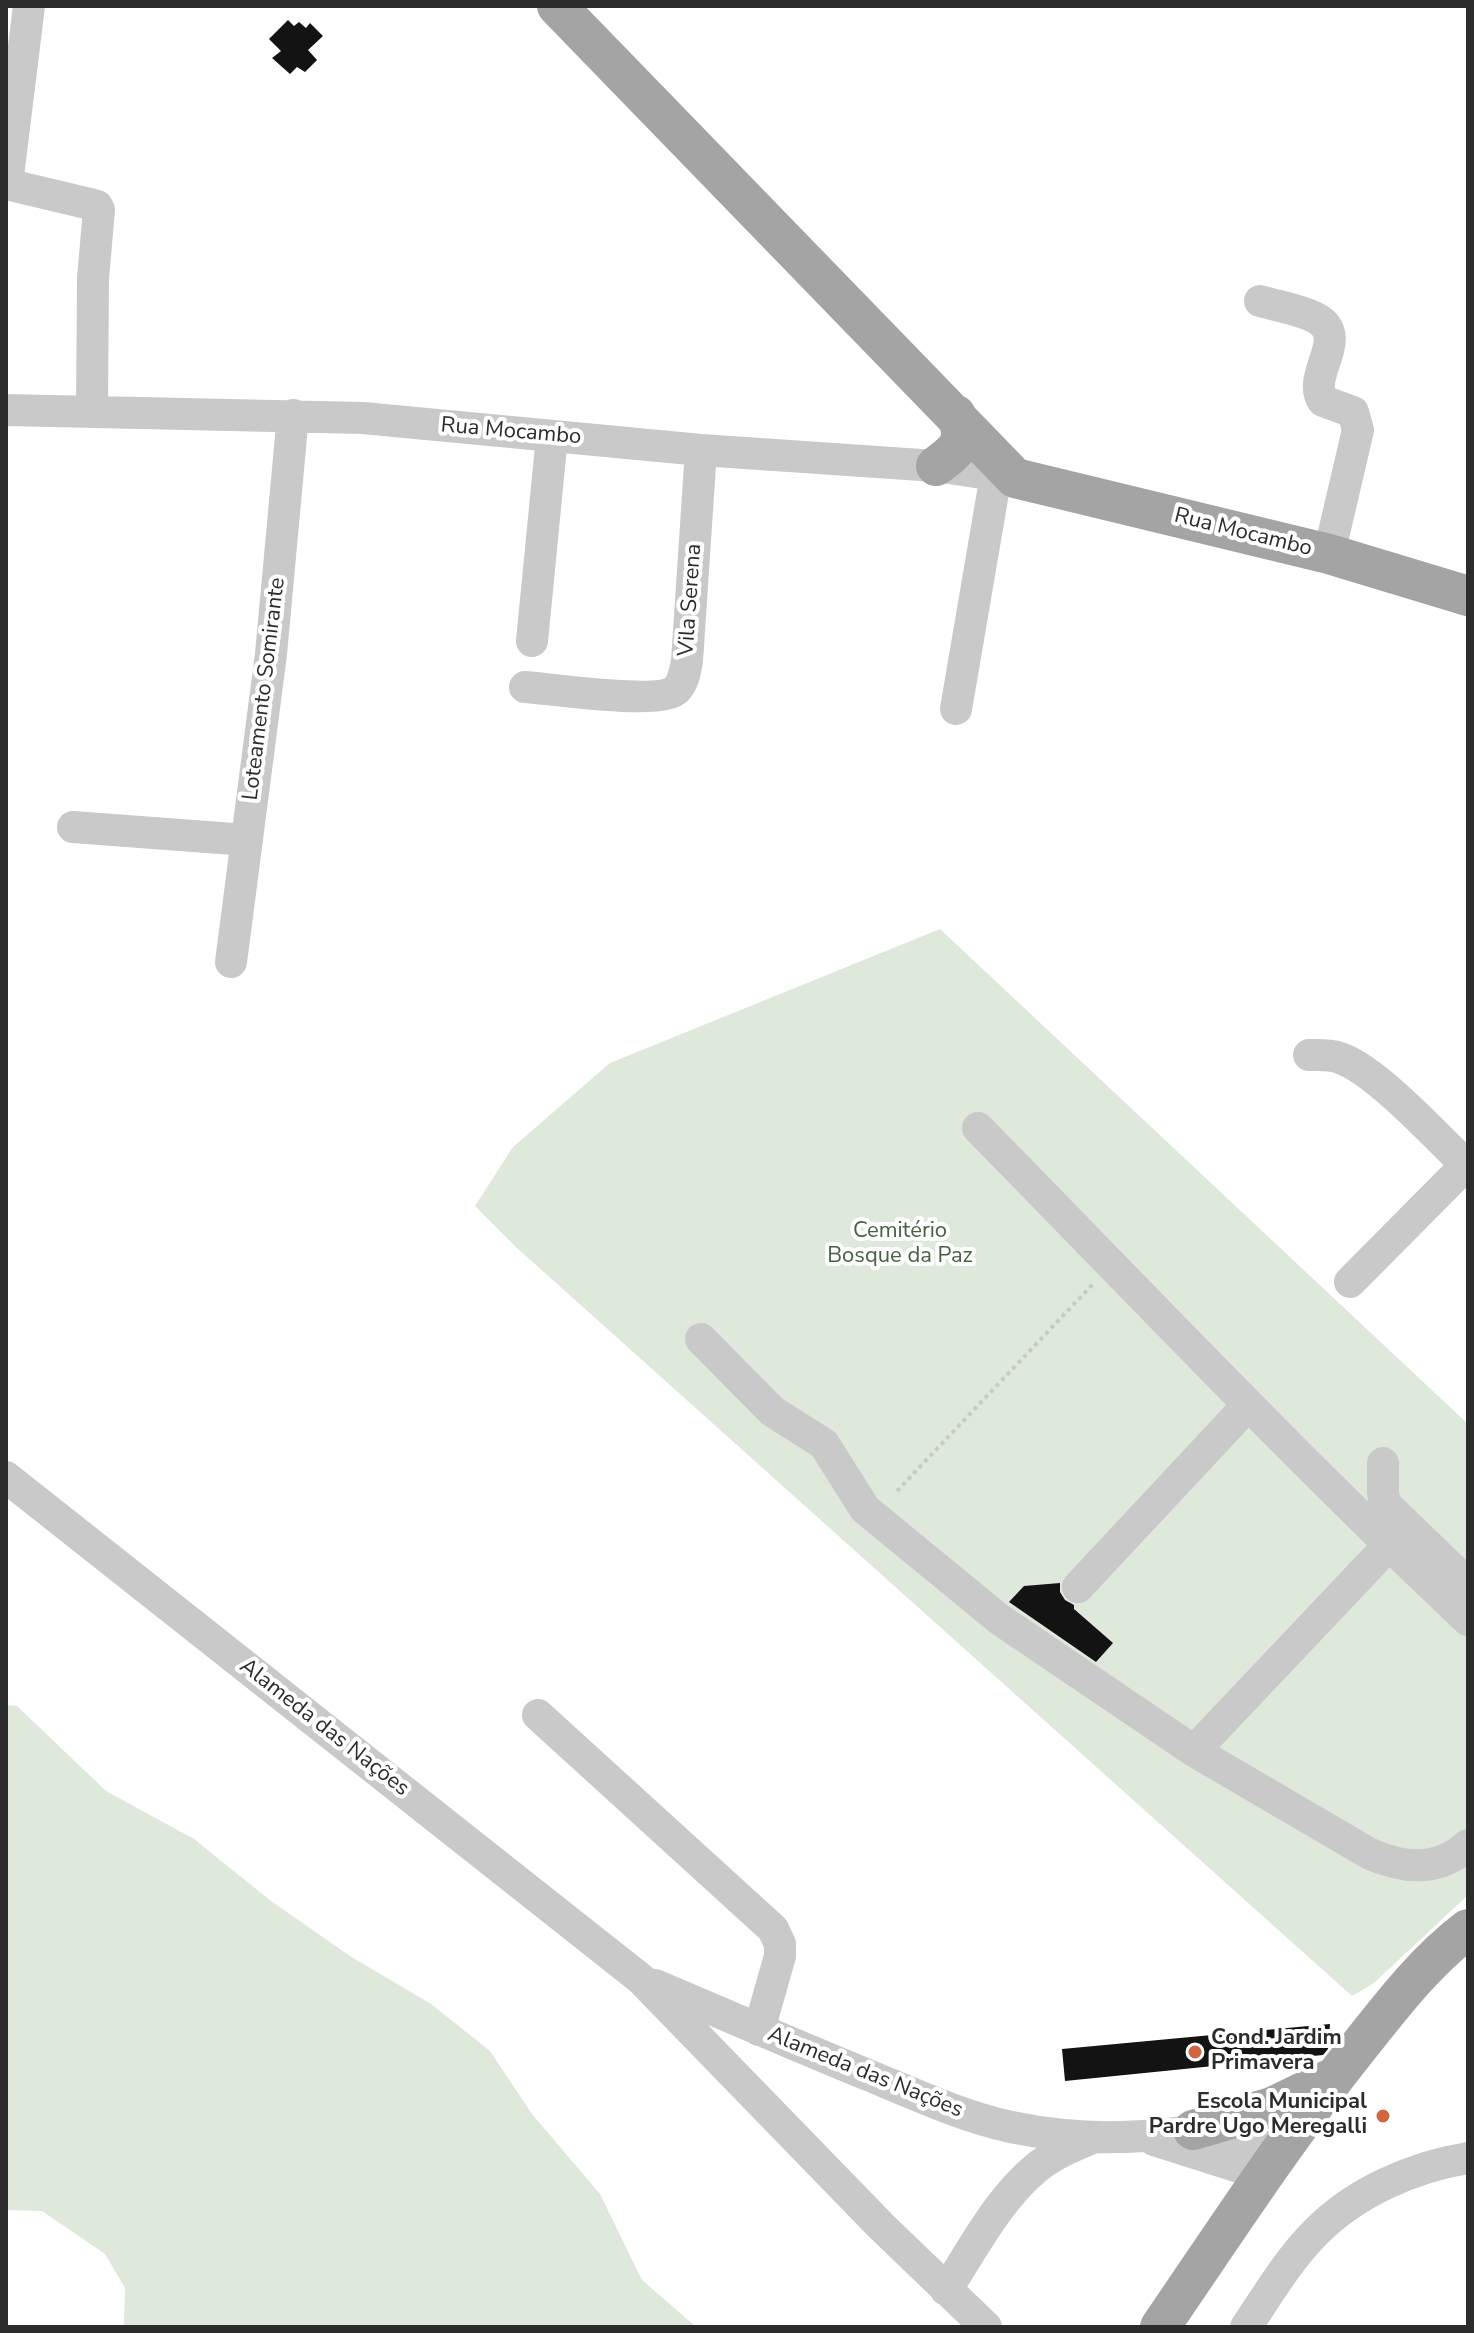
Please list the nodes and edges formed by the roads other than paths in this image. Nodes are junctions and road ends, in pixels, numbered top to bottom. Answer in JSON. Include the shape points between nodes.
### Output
{"nodes":[{"id":1,"x":29,"y":6,"type":"edge"},
{"id":2,"x":557,"y":6,"type":"edge"},
{"id":3,"x":6,"y":184,"type":"edge"},
{"id":4,"x":1260,"y":301,"type":"dead end"},
{"id":5,"x":6,"y":410,"type":"edge"},
{"id":6,"x":92,"y":410,"type":"junction"},
{"id":7,"x":293,"y":415,"type":"junction"},
{"id":8,"x":956,"y":415,"type":"junction"},
{"id":9,"x":552,"y":436,"type":"junction"},
{"id":10,"x":701,"y":450,"type":"junction"},
{"id":11,"x":936,"y":466,"type":"junction"},
{"id":12,"x":1006,"y":477,"type":"junction"},
{"id":13,"x":1329,"y":554,"type":"junction"},
{"id":14,"x":1468,"y":596,"type":"edge"},
{"id":15,"x":532,"y":641,"type":"dead end"},
{"id":16,"x":525,"y":687,"type":"dead end"},
{"id":17,"x":956,"y":709,"type":"dead end"},
{"id":18,"x":73,"y":827,"type":"dead end"},
{"id":19,"x":247,"y":840,"type":"junction"},
{"id":20,"x":231,"y":962,"type":"dead end"},
{"id":21,"x":1309,"y":1055,"type":"dead end"},
{"id":22,"x":978,"y":1128,"type":"dead end"},
{"id":23,"x":1467,"y":1166,"type":"edge"},
{"id":24,"x":1350,"y":1282,"type":"dead end"},
{"id":25,"x":701,"y":1339,"type":"dead end"},
{"id":26,"x":1248,"y":1405,"type":"junction"},
{"id":27,"x":1383,"y":1463,"type":"dead end"},
{"id":28,"x":6,"y":1477,"type":"edge"},
{"id":29,"x":1389,"y":1545,"type":"junction"},
{"id":30,"x":1468,"y":1584,"type":"edge"},
{"id":31,"x":1078,"y":1587,"type":"dead end"},
{"id":32,"x":1468,"y":1620,"type":"edge"},
{"id":33,"x":538,"y":1715,"type":"dead end"},
{"id":34,"x":1194,"y":1751,"type":"junction"},
{"id":35,"x":1468,"y":1845,"type":"edge"},
{"id":36,"x":1468,"y":1929,"type":"edge"},
{"id":37,"x":641,"y":1979,"type":"junction"},
{"id":38,"x":759,"y":2030,"type":"junction"},
{"id":39,"x":1337,"y":2075,"type":"junction"},
{"id":40,"x":1193,"y":2130,"type":"junction"},
{"id":41,"x":1097,"y":2136,"type":"junction"},
{"id":42,"x":1143,"y":2136,"type":"junction"},
{"id":43,"x":1468,"y":2158,"type":"edge"},
{"id":44,"x":1272,"y":2164,"type":"junction"},
{"id":45,"x":946,"y":2290,"type":"junction"},
{"id":46,"x":986,"y":2327,"type":"edge"},
{"id":47,"x":1160,"y":2327,"type":"edge"},
{"id":48,"x":1246,"y":2327,"type":"edge"}],
"edges":[{"from":1,"to":3,"type":"street"},
{"from":2,"to":8,"type":"main road"},
{"from":3,"to":6,"type":"street","via":[[99,210]]},
{"from":4,"to":13,"type":"street","via":[[1322,322],[1331,342],[1318,386],[1320,397],[1353,412],[1358,421]]},
{"from":5,"to":6,"type":"street","name":"Rua Mocambo"},
{"from":6,"to":7,"type":"street","name":"Rua Mocambo"},
{"from":7,"to":9,"type":"street","name":"Rua Mocambo"},
{"from":7,"to":19,"type":"street","name":"Loteamento Somirante"},
{"from":8,"to":11,"type":"main road","via":[[962,427],[960,444]]},
{"from":8,"to":12,"type":"main road"},
{"from":9,"to":10,"type":"street","name":"Rua Mocambo"},
{"from":9,"to":15,"type":"street"},
{"from":10,"to":11,"type":"street","name":"Rua Mocambo"},
{"from":10,"to":16,"type":"street","name":"Vila Serena","via":[[687,661],[675,691],[637,697]]},
{"from":11,"to":12,"type":"street","name":"Rua Mocambo"},
{"from":12,"to":13,"type":"main road","name":"Rua Mocambo"},
{"from":12,"to":17,"type":"street"},
{"from":13,"to":14,"type":"main road","name":"Rua Mocambo"},
{"from":18,"to":19,"type":"street"},
{"from":19,"to":20,"type":"street","name":"Loteamento Somirante"},
{"from":21,"to":23,"type":"street","via":[[1338,1057],[1358,1067]]},
{"from":22,"to":26,"type":"street"},
{"from":23,"to":24,"type":"street"},
{"from":25,"to":34,"type":"street","via":[[772,1411],[824,1444],[865,1509],[999,1619]]},
{"from":26,"to":29,"type":"street"},
{"from":26,"to":31,"type":"street"},
{"from":27,"to":30,"type":"street","via":[[1386,1505]]},
{"from":28,"to":37,"type":"street","name":"Alameda das Nações"},
{"from":29,"to":32,"type":"street"},
{"from":29,"to":34,"type":"street"},
{"from":33,"to":38,"type":"street","via":[[773,1929],[780,1956]]},
{"from":34,"to":35,"type":"street","via":[[1389,1862],[1441,1863]]},
{"from":36,"to":39,"type":"main road","via":[[1403,1990]]},
{"from":37,"to":38,"type":"street","name":"Alameda das Nações"},
{"from":37,"to":45,"type":"street","name":"Alameda das Nações"},
{"from":38,"to":41,"type":"street","name":"Alameda das Nações","via":[[961,2113],[1048,2134]]},
{"from":39,"to":40,"type":"main road","via":[[1272,2107]]},
{"from":39,"to":44,"type":"main road"},
{"from":40,"to":42,"type":"street","name":"Alameda das Nações"},
{"from":40,"to":44,"type":"street","name":"Alameda das Nações","via":[[1245,2138]]},
{"from":41,"to":42,"type":"street","name":"Alameda das Nações"},
{"from":41,"to":45,"type":"street","name":"Alameda das Nações","via":[[1060,2152],[1011,2193]]},
{"from":42,"to":44,"type":"street","name":"Alameda das Nações"},
{"from":43,"to":48,"type":"street","via":[[1413,2172],[1345,2207],[1291,2261]]},
{"from":44,"to":47,"type":"main road"},
{"from":45,"to":46,"type":"street","name":"Alameda das Nações"}]}
